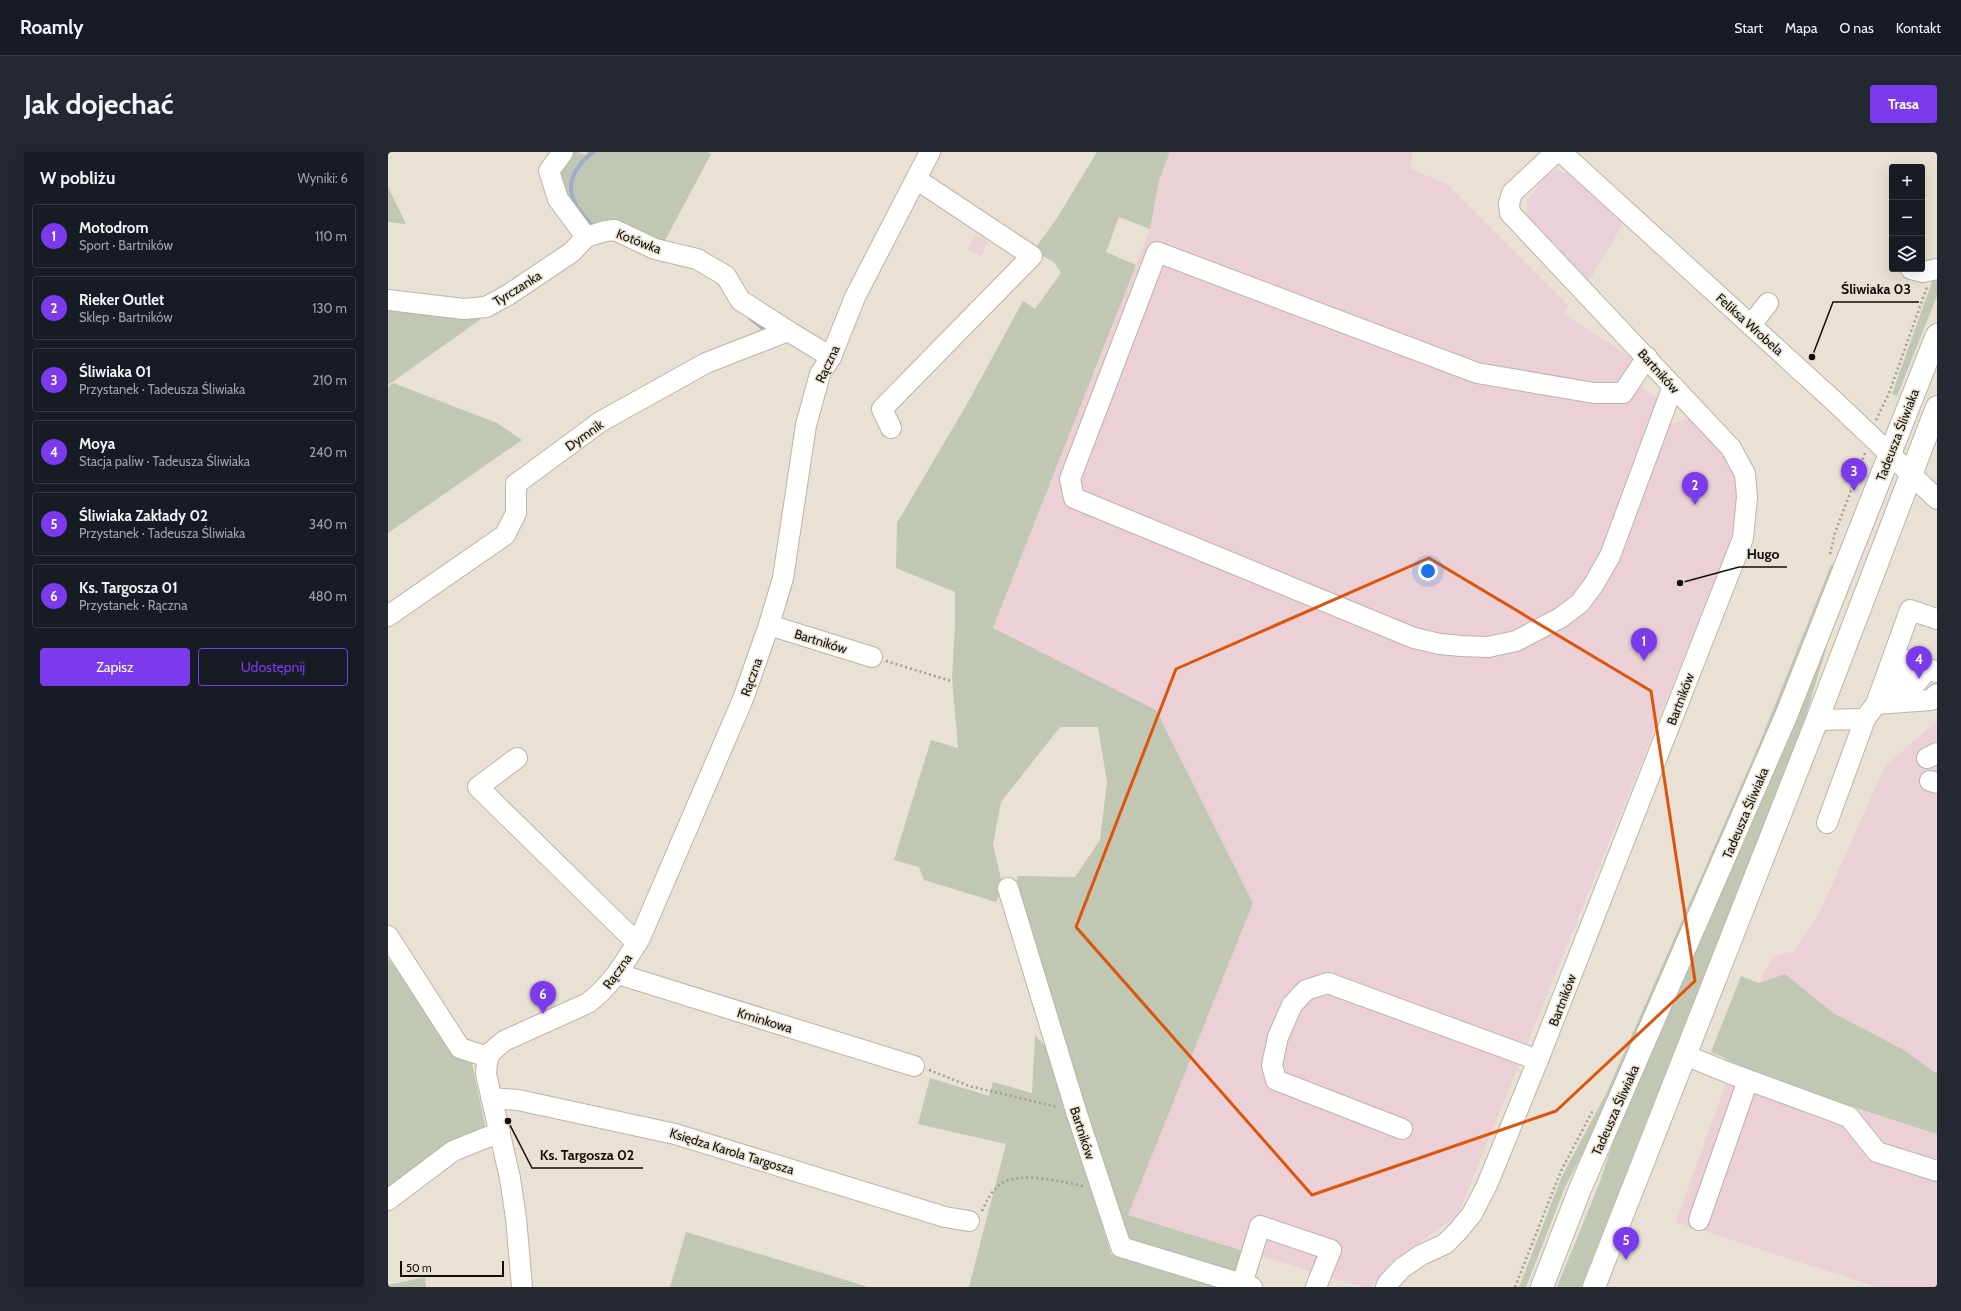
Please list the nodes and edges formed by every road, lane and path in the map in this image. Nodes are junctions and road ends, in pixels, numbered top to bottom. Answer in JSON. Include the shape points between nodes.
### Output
{"nodes":[{"id":1,"x":563,"y":152,"type":"edge"},
{"id":2,"x":930,"y":152,"type":"edge"},
{"id":3,"x":1556,"y":152,"type":"edge"},
{"id":4,"x":1561,"y":152,"type":"edge"},
{"id":5,"x":916,"y":179,"type":"junction"},
{"id":6,"x":586,"y":237,"type":"junction"},
{"id":7,"x":1937,"y":269,"type":"edge"},
{"id":8,"x":1925,"y":272,"type":"edge"},
{"id":9,"x":1928,"y":286,"type":"dead end"},
{"id":10,"x":388,"y":300,"type":"edge"},
{"id":11,"x":1768,"y":303,"type":"dead end"},
{"id":12,"x":1751,"y":325,"type":"junction"},
{"id":13,"x":788,"y":331,"type":"junction"},
{"id":14,"x":1937,"y":335,"type":"edge"},
{"id":15,"x":831,"y":357,"type":"junction"},
{"id":16,"x":1647,"y":357,"type":"junction"},
{"id":17,"x":1673,"y":386,"type":"junction"},
{"id":18,"x":1937,"y":407,"type":"edge"},
{"id":19,"x":1874,"y":422,"type":"dead end"},
{"id":20,"x":891,"y":428,"type":"dead end"},
{"id":21,"x":1866,"y":447,"type":"dead end"},
{"id":22,"x":1890,"y":453,"type":"junction"},
{"id":23,"x":1911,"y":473,"type":"junction"},
{"id":24,"x":1937,"y":499,"type":"edge"},
{"id":25,"x":1829,"y":559,"type":"dead end"},
{"id":26,"x":388,"y":616,"type":"edge"},
{"id":27,"x":1937,"y":619,"type":"edge"},
{"id":28,"x":770,"y":625,"type":"junction"},
{"id":29,"x":1893,"y":656,"type":"junction"},
{"id":30,"x":872,"y":657,"type":"joint"},
{"id":31,"x":1929,"y":671,"type":"edge"},
{"id":32,"x":951,"y":681,"type":"dead end"},
{"id":33,"x":1937,"y":694,"type":"edge"},
{"id":34,"x":1908,"y":702,"type":"junction"},
{"id":35,"x":1871,"y":711,"type":"junction"},
{"id":36,"x":1817,"y":720,"type":"junction"},
{"id":37,"x":517,"y":758,"type":"dead end"},
{"id":38,"x":1827,"y":823,"type":"dead end"},
{"id":39,"x":1008,"y":888,"type":"dead end"},
{"id":40,"x":388,"y":936,"type":"edge"},
{"id":41,"x":637,"y":943,"type":"junction"},
{"id":42,"x":618,"y":974,"type":"junction"},
{"id":43,"x":1685,"y":1055,"type":"junction"},
{"id":44,"x":488,"y":1057,"type":"junction"},
{"id":45,"x":1538,"y":1060,"type":"junction"},
{"id":46,"x":914,"y":1066,"type":"joint"},
{"id":47,"x":1748,"y":1080,"type":"junction"},
{"id":48,"x":491,"y":1098,"type":"junction"},
{"id":49,"x":1594,"y":1109,"type":"dead end"},
{"id":50,"x":1076,"y":1111,"type":"junction"},
{"id":51,"x":1402,"y":1129,"type":"dead end"},
{"id":52,"x":500,"y":1132,"type":"junction"},
{"id":53,"x":1937,"y":1171,"type":"edge"},
{"id":54,"x":1101,"y":1189,"type":"junction"},
{"id":55,"x":388,"y":1200,"type":"edge"},
{"id":56,"x":1699,"y":1220,"type":"dead end"},
{"id":57,"x":969,"y":1221,"type":"joint"},
{"id":58,"x":1247,"y":1286,"type":"edge"},
{"id":59,"x":522,"y":1287,"type":"edge"},
{"id":60,"x":1316,"y":1287,"type":"edge"},
{"id":61,"x":1386,"y":1287,"type":"edge"},
{"id":62,"x":1515,"y":1287,"type":"edge"},
{"id":63,"x":1542,"y":1287,"type":"edge"},
{"id":64,"x":1594,"y":1287,"type":"edge"}],
"edges":[{"from":1,"to":6,"type":"street","via":[[549,172],[558,199]]},
{"from":2,"to":5,"type":"street","name":"Rączna"},
{"from":3,"to":16,"type":"street","name":"Bartników","via":[[1512,193],[1508,204],[1510,213]]},
{"from":4,"to":12,"type":"street","name":"Feliksa Wrobela"},
{"from":5,"to":15,"type":"street","name":"Rączna","via":[[855,297]]},
{"from":5,"to":20,"type":"street","via":[[1032,256],[882,409]]},
{"from":6,"to":10,"type":"street","name":"Tyrczanka","via":[[572,252],[486,307],[464,309]]},
{"from":6,"to":13,"type":"street","name":"Kotówka","via":[[615,230],[655,249],[697,259],[726,276],[740,300]]},
{"from":7,"to":8,"type":"street"},
{"from":9,"to":19,"type":"path","via":[[1889,393]]},
{"from":11,"to":12,"type":"street"},
{"from":12,"to":22,"type":"street","name":"Feliksa Wrobela"},
{"from":13,"to":15,"type":"street"},
{"from":13,"to":26,"type":"street","name":"Dymnik","via":[[706,363],[600,422],[516,484],[516,513],[505,535]]},
{"from":14,"to":22,"type":"main road","name":"Tadeusza Śliwiaka"},
{"from":15,"to":28,"type":"street","name":"Rączna","via":[[820,374],[806,425],[783,578]]},
{"from":16,"to":17,"type":"street","name":"Bartników"},
{"from":16,"to":17,"type":"street","via":[[1623,392],[1594,393],[1477,373],[1157,252],[1070,480],[1074,498],[1414,638],[1440,644],[1488,647],[1516,641],[1560,618],[1580,603],[1594,584],[1610,556]]},
{"from":17,"to":45,"type":"street","name":"Bartników","via":[[1731,448],[1745,474],[1747,497],[1743,538]]},
{"from":18,"to":23,"type":"main road","name":"Tadeusza Śliwiaka"},
{"from":21,"to":25,"type":"path","via":[[1835,533]]},
{"from":22,"to":23,"type":"street","name":"Feliksa Wrobela"},
{"from":22,"to":63,"type":"main road","name":"Tadeusza Śliwiaka","via":[[1786,716],[1580,1189]]},
{"from":23,"to":24,"type":"street","name":"Feliksa Wrobela"},
{"from":23,"to":36,"type":"main road","name":"Tadeusza Śliwiaka"},
{"from":27,"to":29,"type":"street","via":[[1910,610]]},
{"from":28,"to":30,"type":"street","name":"Bartników"},
{"from":28,"to":41,"type":"street","name":"Rączna","via":[[744,699]]},
{"from":29,"to":31,"type":"street"},
{"from":29,"to":35,"type":"street"},
{"from":30,"to":32,"type":"path"},
{"from":31,"to":34,"type":"street"},
{"from":31,"to":35,"type":"street"},
{"from":33,"to":34,"type":"street","via":[[1931,700]]},
{"from":34,"to":35,"type":"street"},
{"from":35,"to":36,"type":"street"},
{"from":35,"to":38,"type":"street"},
{"from":36,"to":43,"type":"main road","name":"Tadeusza Śliwiaka"},
{"from":37,"to":41,"type":"street","via":[[478,787]]},
{"from":39,"to":50,"type":"street","name":"Bartników"},
{"from":40,"to":44,"type":"street","via":[[460,1048]]},
{"from":41,"to":42,"type":"street","name":"Rączna"},
{"from":42,"to":44,"type":"street","name":"Rączna","via":[[588,1003],[510,1037],[497,1046]]},
{"from":42,"to":46,"type":"street","name":"Kminkowa"},
{"from":43,"to":47,"type":"street"},
{"from":43,"to":64,"type":"main road","name":"Tadeusza Śliwiaka"},
{"from":44,"to":48,"type":"street","via":[[486,1074]]},
{"from":45,"to":51,"type":"street","via":[[1328,983],[1306,990],[1292,1005],[1278,1037],[1272,1065],[1276,1080]]},
{"from":45,"to":61,"type":"street","name":"Bartników","via":[[1487,1185],[1472,1214],[1445,1244],[1421,1255],[1402,1268]]},
{"from":46,"to":50,"type":"path","via":[[922,1066],[969,1086]]},
{"from":47,"to":53,"type":"street","via":[[1849,1117],[1877,1152]]},
{"from":47,"to":56,"type":"street"},
{"from":48,"to":52,"type":"street"},
{"from":48,"to":57,"type":"street","name":"Księdza Karola Targosza","via":[[518,1100],[676,1134],[945,1217]]},
{"from":49,"to":62,"type":"path","via":[[1561,1171]]},
{"from":50,"to":54,"type":"street","name":"Bartników"},
{"from":52,"to":55,"type":"street","via":[[453,1151]]},
{"from":52,"to":59,"type":"street","via":[[516,1218]]},
{"from":54,"to":57,"type":"path","via":[[1030,1178],[1007,1181],[997,1188],[981,1211]]},
{"from":54,"to":58,"type":"street","name":"Bartników","via":[[1121,1247]]},
{"from":58,"to":60,"type":"street","via":[[1260,1226],[1331,1250]]}]}
